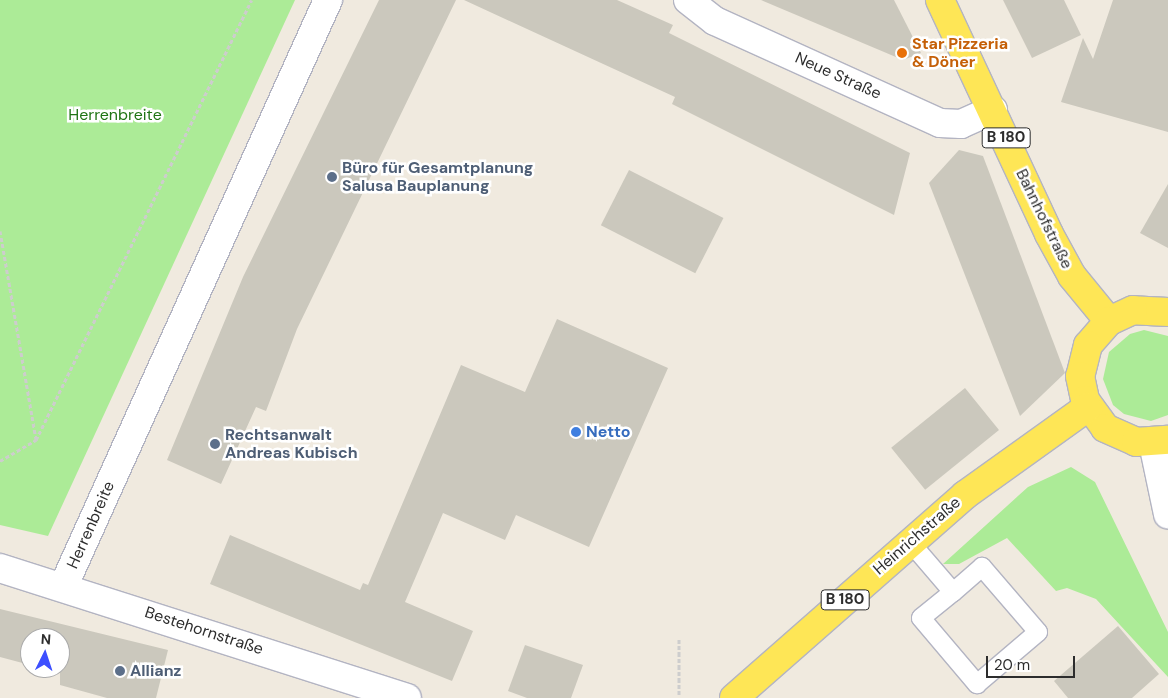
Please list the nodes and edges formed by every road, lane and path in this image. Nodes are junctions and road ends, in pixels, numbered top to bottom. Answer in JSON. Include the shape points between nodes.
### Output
{"nodes":[{"id":1,"x":252,"y":0,"type":"edge"},
{"id":2,"x":328,"y":0,"type":"edge"},
{"id":3,"x":688,"y":0,"type":"edge"},
{"id":4,"x":940,"y":0,"type":"edge"},
{"id":5,"x":993,"y":110,"type":"junction"},
{"id":6,"x":0,"y":231,"type":"edge"},
{"id":7,"x":1168,"y":312,"type":"edge"},
{"id":8,"x":1109,"y":321,"type":"junction"},
{"id":9,"x":1088,"y":407,"type":"junction"},
{"id":10,"x":36,"y":440,"type":"junction"},
{"id":11,"x":1161,"y":442,"type":"edge"},
{"id":12,"x":0,"y":461,"type":"edge"},
{"id":13,"x":1168,"y":514,"type":"edge"},
{"id":14,"x":910,"y":542,"type":"junction"},
{"id":15,"x":0,"y":568,"type":"edge"},
{"id":16,"x":64,"y":585,"type":"junction"},
{"id":17,"x":953,"y":592,"type":"junction"},
{"id":18,"x":679,"y":639,"type":"dead end"},
{"id":19,"x":407,"y":698,"type":"edge"},
{"id":20,"x":680,"y":698,"type":"edge"},
{"id":21,"x":734,"y":698,"type":"edge"}],
"edges":[{"from":1,"to":10,"type":"path"},
{"from":2,"to":16,"type":"street","name":"Herrenbreite"},
{"from":3,"to":5,"type":"street","name":"Neue Straße","via":[[715,21],[940,123],[961,124]]},
{"from":4,"to":5,"type":"main road","name":"Bahnhofstraße","number":"B 180"},
{"from":5,"to":8,"type":"main road","name":"Bahnhofstraße","number":"B 180","via":[[1062,258]]},
{"from":6,"to":10,"type":"path"},
{"from":7,"to":8,"type":"main road","via":[[1132,310]]},
{"from":8,"to":9,"type":"main road","via":[[1092,338],[1082,360],[1081,384]]},
{"from":9,"to":11,"type":"main road","via":[[1105,428],[1119,437]]},
{"from":9,"to":14,"type":"main road","name":"Heinrichstraße","number":"B 180","via":[[1006,463]]},
{"from":10,"to":12,"type":"path"},
{"from":11,"to":13,"type":"street"},
{"from":14,"to":17,"type":"lane"},
{"from":14,"to":21,"type":"main road","name":"Heinrichstraße","number":"B 180"},
{"from":15,"to":16,"type":"street","name":"Bestehornstraße"},
{"from":16,"to":19,"type":"street","name":"Bestehornstraße"},
{"from":17,"to":17,"type":"lane","via":[[921,618],[977,684],[1038,632],[982,567]]},
{"from":18,"to":20,"type":"path"}]}
